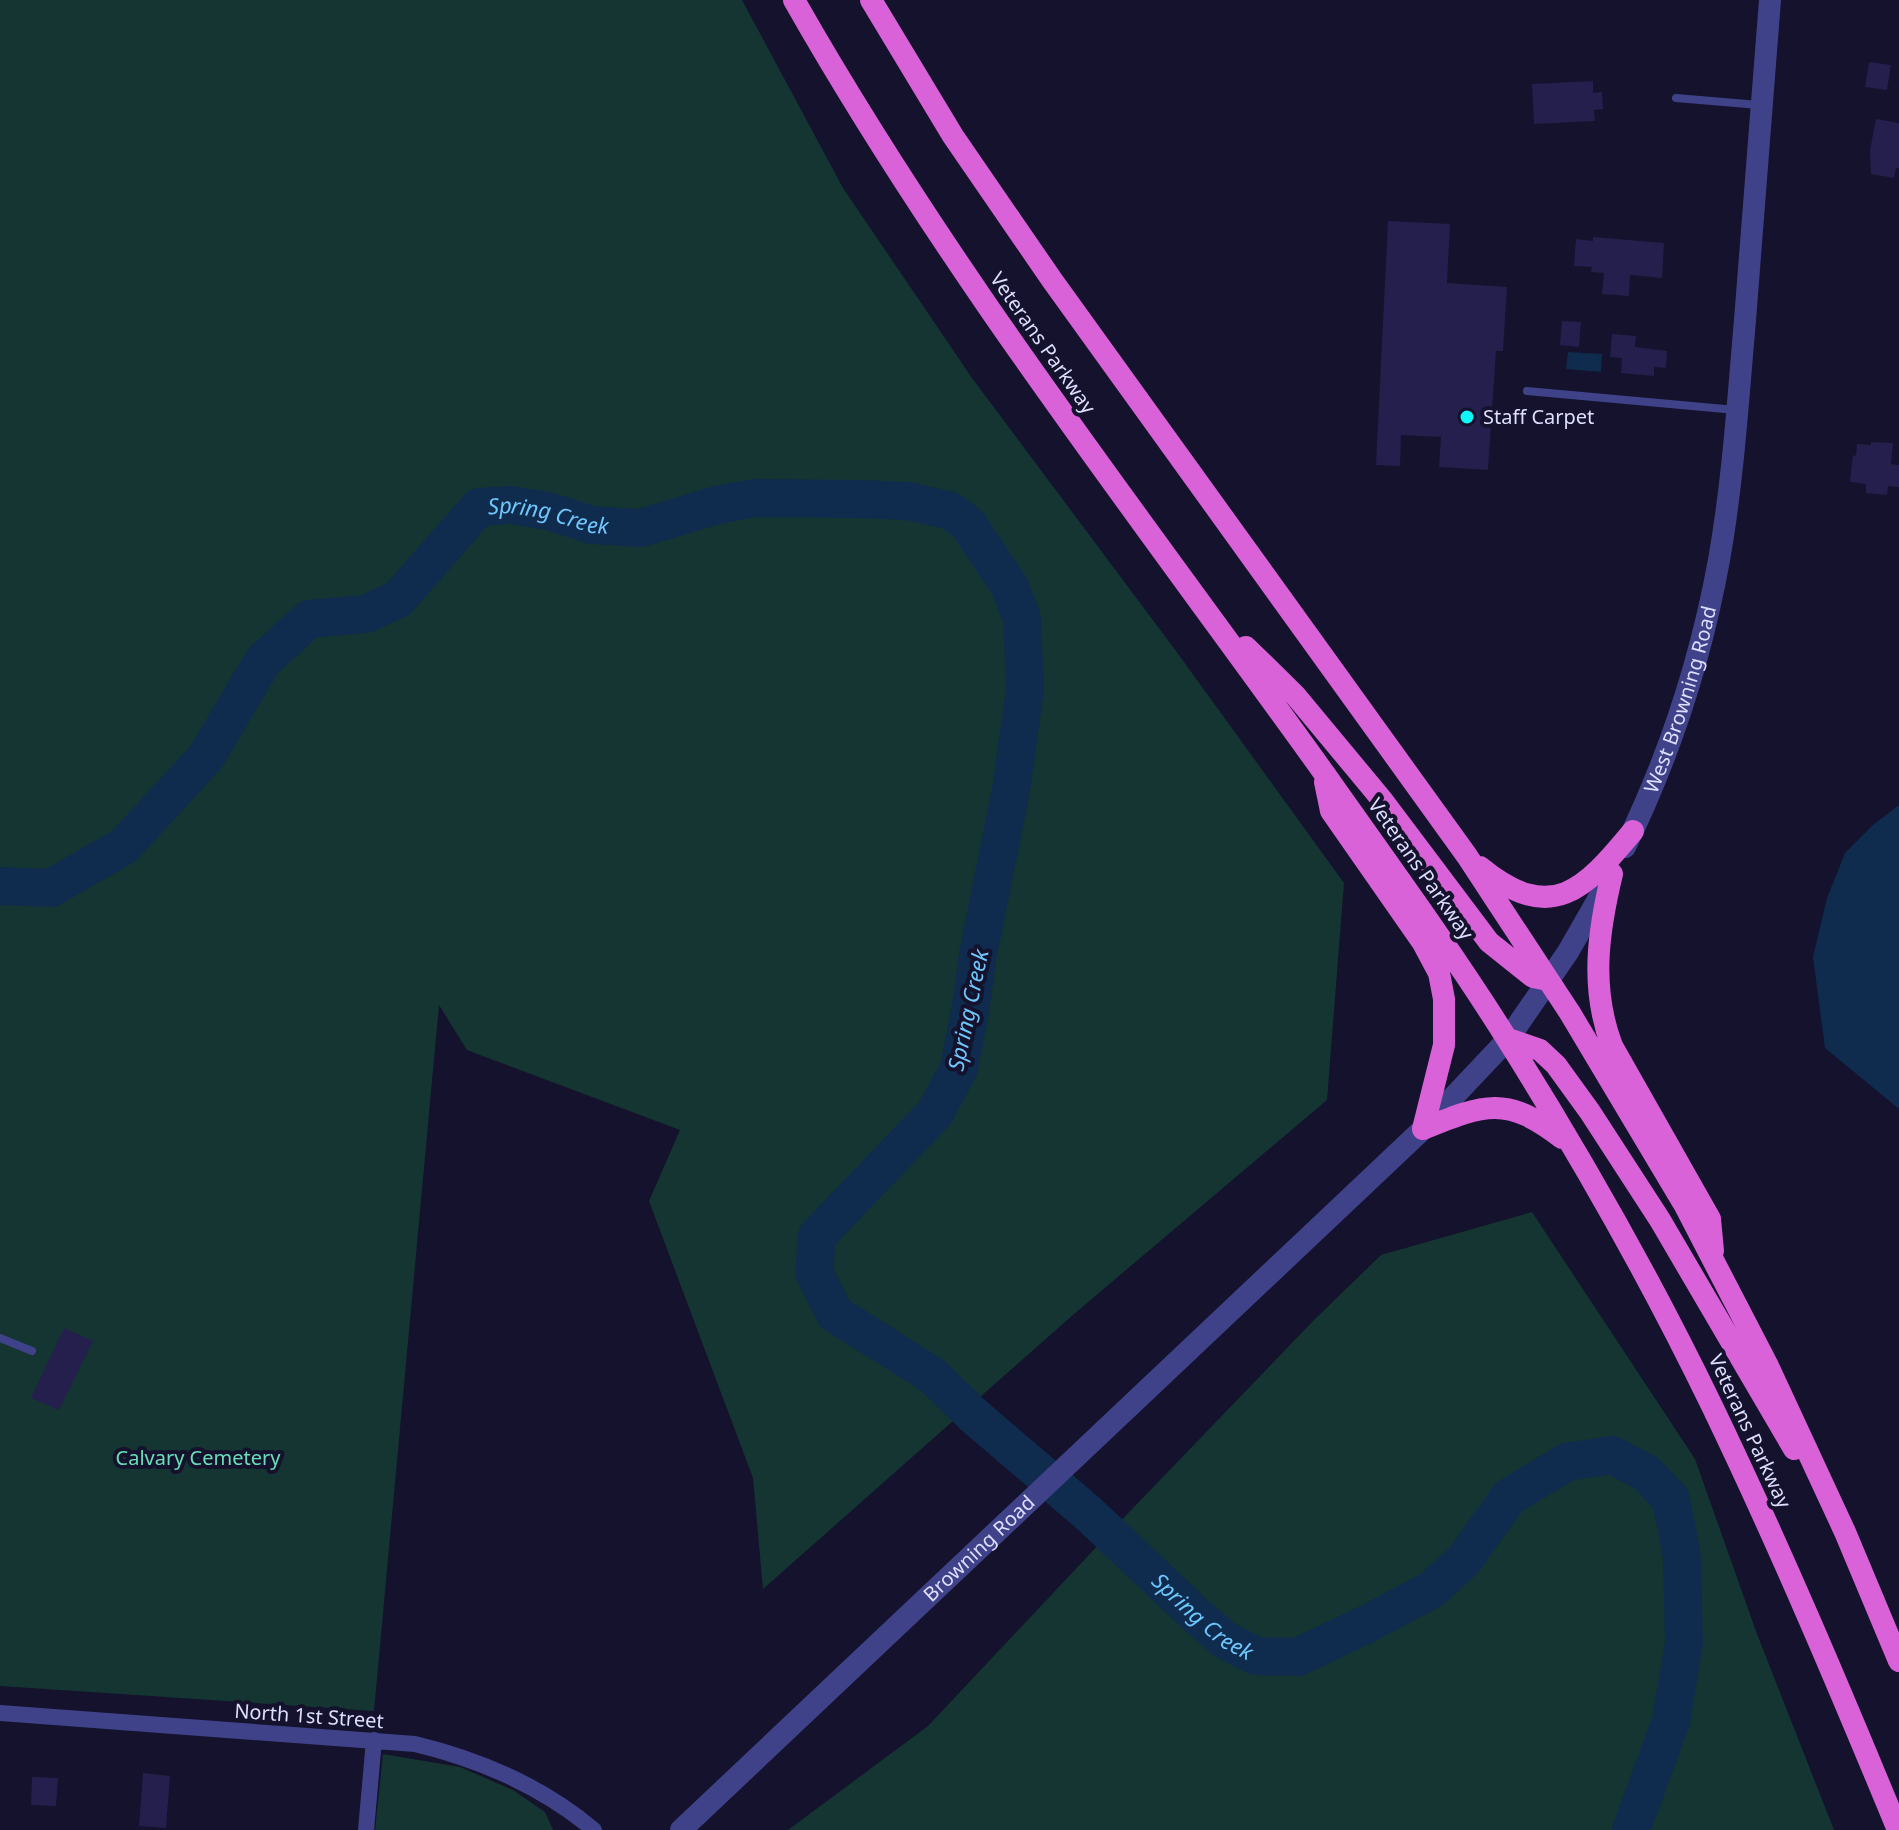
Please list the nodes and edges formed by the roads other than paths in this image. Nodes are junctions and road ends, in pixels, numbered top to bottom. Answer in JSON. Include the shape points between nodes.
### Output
{"nodes":[{"id":1,"x":794,"y":0,"type":"edge"},
{"id":2,"x":871,"y":0,"type":"edge"},
{"id":3,"x":1770,"y":0,"type":"edge"},
{"id":4,"x":1676,"y":98,"type":"dead end"},
{"id":5,"x":1761,"y":105,"type":"junction"},
{"id":6,"x":1527,"y":391,"type":"dead end"},
{"id":7,"x":1737,"y":410,"type":"junction"},
{"id":8,"x":1200,"y":603,"type":"junction"},
{"id":9,"x":1323,"y":772,"type":"junction"},
{"id":10,"x":1633,"y":831,"type":"junction"},
{"id":11,"x":1467,"y":856,"type":"junction"},
{"id":12,"x":1612,"y":874,"type":"junction"},
{"id":13,"x":1548,"y":980,"type":"junction"},
{"id":14,"x":1508,"y":1039,"type":"junction"},
{"id":15,"x":1423,"y":1129,"type":"junction"},
{"id":16,"x":1571,"y":1146,"type":"junction"},
{"id":17,"x":1714,"y":1265,"type":"junction"},
{"id":18,"x":1276,"y":1268,"type":"joint"},
{"id":19,"x":0,"y":1338,"type":"edge"},
{"id":20,"x":32,"y":1351,"type":"dead end"},
{"id":21,"x":1845,"y":1532,"type":"junction"},
{"id":22,"x":1899,"y":1661,"type":"edge"},
{"id":23,"x":0,"y":1713,"type":"edge"},
{"id":24,"x":374,"y":1740,"type":"junction"},
{"id":25,"x":366,"y":1830,"type":"edge"},
{"id":26,"x":594,"y":1830,"type":"edge"},
{"id":27,"x":681,"y":1830,"type":"edge"},
{"id":28,"x":1898,"y":1830,"type":"edge"}],
"edges":[{"from":1,"to":8,"type":"highway","name":"Veterans Parkway","via":[[896,171],[1027,365]]},
{"from":2,"to":11,"type":"highway","via":[[953,136],[1052,280]]},
{"from":3,"to":5,"type":"street","name":"West Browning Road"},
{"from":4,"to":5,"type":"lane"},
{"from":5,"to":7,"type":"street","name":"West Browning Road"},
{"from":6,"to":7,"type":"lane"},
{"from":7,"to":10,"type":"street","name":"West Browning Road","via":[[1725,525],[1708,612],[1666,751]]},
{"from":8,"to":9,"type":"highway","name":"Veterans Parkway"},
{"from":8,"to":13,"type":"highway","via":[[1295,695],[1489,942],[1533,977]]},
{"from":9,"to":14,"type":"highway","name":"Veterans Parkway"},
{"from":9,"to":15,"type":"highway","via":[[1331,811],[1439,973],[1444,1045]]},
{"from":10,"to":11,"type":"highway","via":[[1582,886],[1552,896],[1512,887]]},
{"from":10,"to":12,"type":"street","name":"West Browning Road"},
{"from":11,"to":13,"type":"highway"},
{"from":12,"to":13,"type":"street","name":"West Browning Road"},
{"from":12,"to":17,"type":"highway","via":[[1600,921],[1597,967],[1604,1026],[1710,1219]]},
{"from":13,"to":14,"type":"street","name":"West Browning Road"},
{"from":13,"to":17,"type":"highway","via":[[1644,1135]]},
{"from":14,"to":15,"type":"street","name":"West Browning Road"},
{"from":14,"to":16,"type":"highway","name":"Veterans Parkway"},
{"from":14,"to":21,"type":"highway","via":[[1540,1050],[1590,1112],[1667,1231]]},
{"from":15,"to":16,"type":"highway","via":[[1477,1109],[1509,1108],[1542,1123]]},
{"from":15,"to":18,"type":"street","name":"West Browning Road"},
{"from":16,"to":28,"type":"highway","name":"Veterans Parkway","via":[[1713,1408]]},
{"from":17,"to":21,"type":"highway","via":[[1773,1376]]},
{"from":18,"to":27,"type":"street","name":"Browning Road"},
{"from":19,"to":20,"type":"lane"},
{"from":21,"to":22,"type":"highway"},
{"from":23,"to":24,"type":"street","name":"North 1st Street"},
{"from":24,"to":25,"type":"street"},
{"from":24,"to":26,"type":"street","name":"North 1st Street","via":[[415,1744],[496,1769],[573,1812]]}]}
